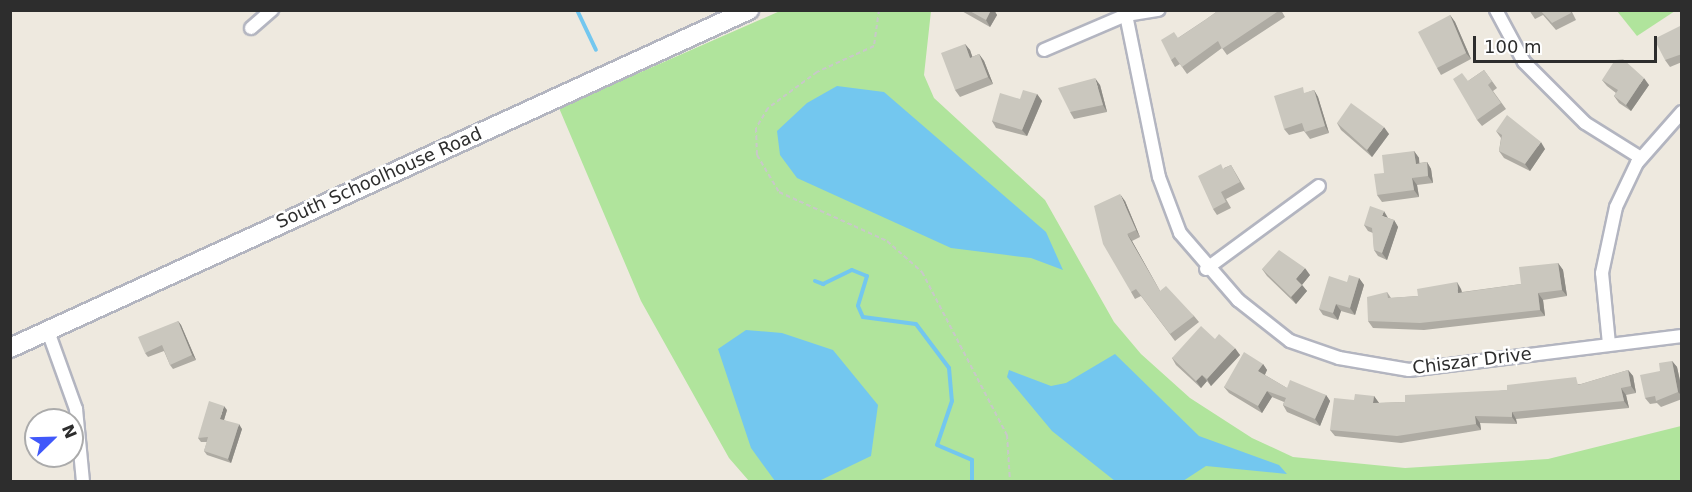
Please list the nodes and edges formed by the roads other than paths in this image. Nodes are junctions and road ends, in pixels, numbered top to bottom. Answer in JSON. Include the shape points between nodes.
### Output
{"nodes":[{"id":1,"x":272,"y":10,"type":"edge"},
{"id":2,"x":749,"y":10,"type":"edge"},
{"id":3,"x":1159,"y":10,"type":"edge"},
{"id":4,"x":1496,"y":10,"type":"edge"},
{"id":5,"x":1125,"y":13,"type":"edge"},
{"id":6,"x":251,"y":28,"type":"dead end"},
{"id":7,"x":1044,"y":50,"type":"dead end"},
{"id":8,"x":1682,"y":112,"type":"edge"},
{"id":9,"x":1641,"y":158,"type":"junction"},
{"id":10,"x":1319,"y":186,"type":"dead end"},
{"id":11,"x":1206,"y":269,"type":"junction"},
{"id":12,"x":49,"y":334,"type":"junction"},
{"id":13,"x":1682,"y":336,"type":"edge"},
{"id":14,"x":1609,"y":344,"type":"junction"},
{"id":15,"x":10,"y":348,"type":"edge"},
{"id":16,"x":83,"y":482,"type":"edge"}],
"edges":[{"from":1,"to":6,"type":"street"},
{"from":2,"to":12,"type":"street","name":"South Schoolhouse Road","via":[[301,212]]},
{"from":3,"to":5,"type":"street"},
{"from":4,"to":9,"type":"street","via":[[1524,62],[1585,123]]},
{"from":5,"to":7,"type":"street"},
{"from":5,"to":11,"type":"street","name":"Chiszar Drive","via":[[1160,177],[1180,233]]},
{"from":8,"to":9,"type":"street"},
{"from":9,"to":14,"type":"street","via":[[1616,207],[1605,243],[1602,306]]},
{"from":10,"to":11,"type":"street"},
{"from":11,"to":14,"type":"street","name":"Chiszar Drive","via":[[1290,341],[1339,358],[1409,370]]},
{"from":12,"to":15,"type":"street","name":"South Schoolhouse Road"},
{"from":12,"to":16,"type":"street","via":[[76,409]]},
{"from":13,"to":14,"type":"street","name":"Chiszar Drive"}]}
